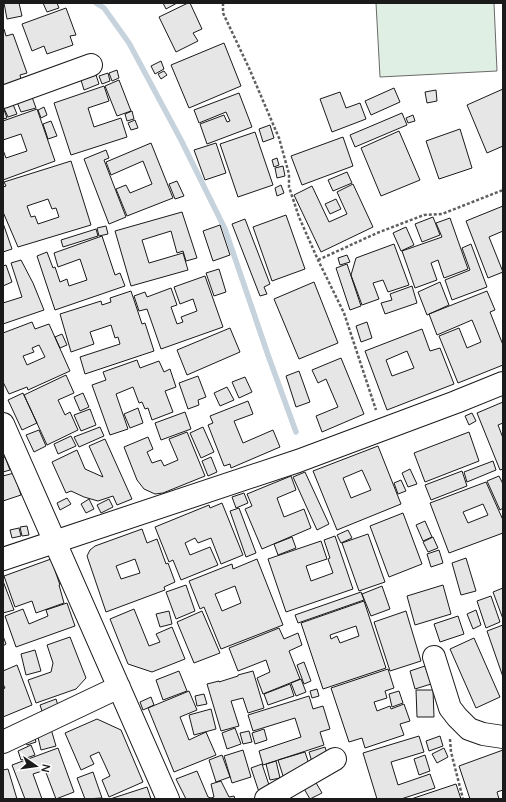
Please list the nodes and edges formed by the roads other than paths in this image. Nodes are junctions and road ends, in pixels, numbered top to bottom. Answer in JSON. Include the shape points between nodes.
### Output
{"nodes":[{"id":1,"x":91,"y":65,"type":"dead end"},
{"id":2,"x":3,"y":97,"type":"edge"},
{"id":3,"x":503,"y":383,"type":"edge"},
{"id":4,"x":3,"y":424,"type":"edge"},
{"id":5,"x":55,"y":542,"type":"junction"},
{"id":6,"x":3,"y":559,"type":"edge"},
{"id":7,"x":434,"y":657,"type":"dead end"},
{"id":8,"x":119,"y":687,"type":"junction"},
{"id":9,"x":503,"y":737,"type":"edge"},
{"id":10,"x":3,"y":742,"type":"edge"},
{"id":11,"x":335,"y":759,"type":"dead end"},
{"id":12,"x":168,"y":799,"type":"edge"},
{"id":13,"x":266,"y":799,"type":"edge"}],
"edges":[{"from":1,"to":2,"type":"street"},
{"from":3,"to":5,"type":"street","via":[[298,461]]},
{"from":4,"to":5,"type":"street"},
{"from":5,"to":6,"type":"street"},
{"from":5,"to":8,"type":"street"},
{"from":7,"to":9,"type":"street","via":[[450,708],[469,729]]},
{"from":8,"to":10,"type":"street"},
{"from":8,"to":12,"type":"street"},
{"from":11,"to":13,"type":"street"}]}
